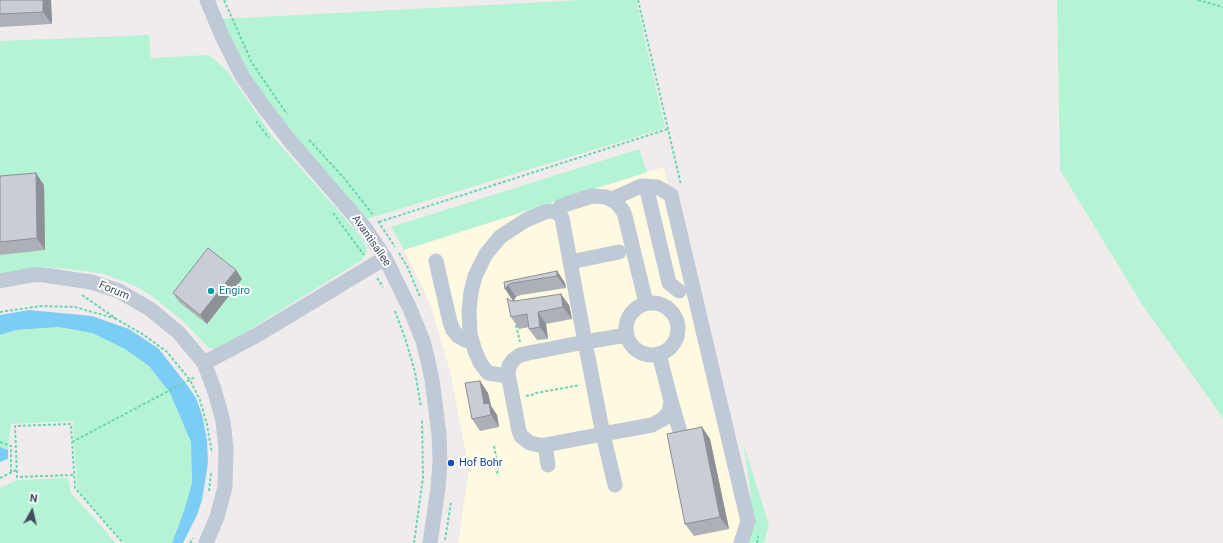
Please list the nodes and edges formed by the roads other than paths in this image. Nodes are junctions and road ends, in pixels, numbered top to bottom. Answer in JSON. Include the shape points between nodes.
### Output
{"nodes":[{"id":1,"x":207,"y":0,"type":"edge"},
{"id":2,"x":646,"y":186,"type":"junction"},
{"id":3,"x":612,"y":199,"type":"junction"},
{"id":4,"x":557,"y":213,"type":"junction"},
{"id":5,"x":619,"y":252,"type":"dead end"},
{"id":6,"x":385,"y":258,"type":"junction"},
{"id":7,"x":436,"y":261,"type":"dead end"},
{"id":8,"x":570,"y":262,"type":"junction"},
{"id":9,"x":0,"y":280,"type":"edge"},
{"id":10,"x":686,"y":290,"type":"junction"},
{"id":11,"x":577,"y":295,"type":"junction"},
{"id":12,"x":561,"y":298,"type":"edge"},
{"id":13,"x":646,"y":303,"type":"junction"},
{"id":14,"x":669,"y":309,"type":"junction"},
{"id":15,"x":627,"y":335,"type":"junction"},
{"id":16,"x":472,"y":342,"type":"junction"},
{"id":17,"x":585,"y":342,"type":"junction"},
{"id":18,"x":659,"y":354,"type":"junction"},
{"id":19,"x":204,"y":363,"type":"junction"},
{"id":20,"x":508,"y":376,"type":"junction"},
{"id":21,"x":671,"y":401,"type":"junction"},
{"id":22,"x":663,"y":419,"type":"junction"},
{"id":23,"x":603,"y":434,"type":"junction"},
{"id":24,"x":545,"y":445,"type":"junction"},
{"id":25,"x":548,"y":465,"type":"dead end"},
{"id":26,"x":615,"y":485,"type":"dead end"},
{"id":27,"x":201,"y":538,"type":"edge"},
{"id":28,"x":430,"y":543,"type":"edge"},
{"id":29,"x":741,"y":543,"type":"edge"}],
"edges":[{"from":1,"to":6,"type":"street","name":"Avantisallee","via":[[242,76],[308,162],[365,228]]},
{"from":2,"to":3,"type":"street"},
{"from":2,"to":10,"type":"street","via":[[669,283]]},
{"from":2,"to":10,"type":"street","via":[[657,187],[671,195]]},
{"from":3,"to":4,"type":"street","via":[[592,196],[567,204]]},
{"from":3,"to":13,"type":"street","via":[[625,216]]},
{"from":4,"to":8,"type":"street","via":[[562,218]]},
{"from":4,"to":16,"type":"street","via":[[550,211],[526,220],[500,237],[486,254],[475,276],[471,292],[469,311]]},
{"from":5,"to":8,"type":"street"},
{"from":6,"to":19,"type":"street","via":[[257,335]]},
{"from":6,"to":28,"type":"street","name":"Avantisallee","via":[[423,341],[432,380],[440,462]]},
{"from":7,"to":16,"type":"street","via":[[453,330],[458,336]]},
{"from":8,"to":11,"type":"street"},
{"from":9,"to":19,"type":"street","name":"Forum","via":[[32,274],[44,275],[91,282],[119,291],[150,309],[179,333]]},
{"from":10,"to":14,"type":"street"},
{"from":10,"to":29,"type":"street","via":[[748,521]]},
{"from":11,"to":12,"type":"street"},
{"from":11,"to":17,"type":"street"},
{"from":13,"to":14,"type":"street","via":[[657,303]]},
{"from":13,"to":15,"type":"street","via":[[630,315]]},
{"from":14,"to":18,"type":"street","via":[[678,322],[678,333],[668,350]]},
{"from":15,"to":17,"type":"street"},
{"from":15,"to":18,"type":"street","via":[[631,344],[639,351]]},
{"from":16,"to":20,"type":"street","via":[[481,364],[488,373]]},
{"from":17,"to":20,"type":"street","via":[[523,354],[513,360],[509,366]]},
{"from":17,"to":23,"type":"street"},
{"from":18,"to":21,"type":"street"},
{"from":19,"to":27,"type":"street","name":"Forum","via":[[223,421],[226,448],[225,487],[217,517]]},
{"from":20,"to":24,"type":"street","via":[[521,436],[530,443]]},
{"from":21,"to":22,"type":"street","via":[[669,412]]},
{"from":21,"to":22,"type":"street","via":[[680,429],[670,419]]},
{"from":22,"to":23,"type":"street","via":[[652,425]]},
{"from":23,"to":24,"type":"street"},
{"from":23,"to":26,"type":"street"},
{"from":24,"to":25,"type":"street"}]}
